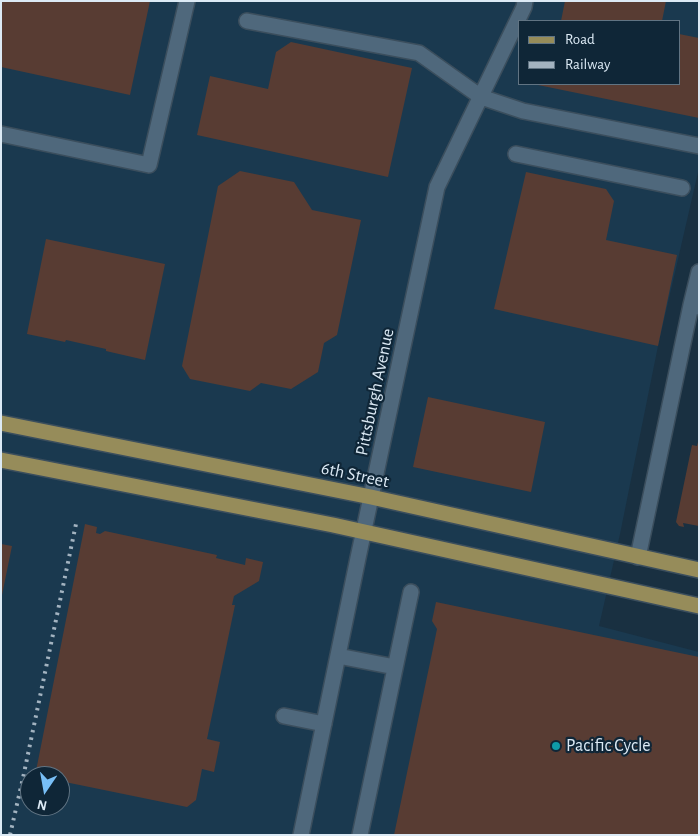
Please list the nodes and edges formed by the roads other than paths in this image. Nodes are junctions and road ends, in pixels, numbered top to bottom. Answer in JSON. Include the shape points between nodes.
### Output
{"nodes":[{"id":1,"x":187,"y":1,"type":"edge"},
{"id":2,"x":525,"y":1,"type":"edge"},
{"id":3,"x":247,"y":21,"type":"dead end"},
{"id":4,"x":481,"y":97,"type":"junction"},
{"id":5,"x":1,"y":134,"type":"edge"},
{"id":6,"x":699,"y":146,"type":"edge"},
{"id":7,"x":516,"y":154,"type":"dead end"},
{"id":8,"x":682,"y":188,"type":"dead end"},
{"id":9,"x":699,"y":272,"type":"edge"},
{"id":10,"x":695,"y":306,"type":"edge"},
{"id":11,"x":1,"y":423,"type":"edge"},
{"id":12,"x":1,"y":460,"type":"edge"},
{"id":13,"x":372,"y":497,"type":"junction"},
{"id":14,"x":364,"y":532,"type":"junction"},
{"id":15,"x":638,"y":557,"type":"junction"},
{"id":16,"x":699,"y":570,"type":"edge"},
{"id":17,"x":411,"y":592,"type":"dead end"},
{"id":18,"x":699,"y":606,"type":"edge"},
{"id":19,"x":338,"y":656,"type":"junction"},
{"id":20,"x":395,"y":667,"type":"junction"},
{"id":21,"x":284,"y":716,"type":"dead end"},
{"id":22,"x":324,"y":724,"type":"junction"},
{"id":23,"x":301,"y":835,"type":"edge"},
{"id":24,"x":360,"y":835,"type":"edge"}],
"edges":[{"from":1,"to":5,"type":"street","via":[[149,165]]},
{"from":2,"to":4,"type":"street","name":"Pittsburgh Avenue"},
{"from":3,"to":4,"type":"street","via":[[419,54]]},
{"from":4,"to":6,"type":"street","via":[[522,110]]},
{"from":4,"to":13,"type":"street","name":"Pittsburgh Avenue","via":[[438,187]]},
{"from":7,"to":8,"type":"street"},
{"from":9,"to":10,"type":"street"},
{"from":10,"to":15,"type":"street"},
{"from":11,"to":13,"type":"main road","name":"6th Street"},
{"from":12,"to":14,"type":"main road"},
{"from":13,"to":14,"type":"street","name":"Pittsburgh Avenue"},
{"from":13,"to":15,"type":"main road","name":"6th Street"},
{"from":14,"to":18,"type":"main road"},
{"from":14,"to":19,"type":"street","name":"Pittsburgh Avenue"},
{"from":15,"to":16,"type":"main road","name":"6th Street"},
{"from":17,"to":20,"type":"street"},
{"from":19,"to":20,"type":"street"},
{"from":19,"to":22,"type":"street","name":"Pittsburgh Avenue"},
{"from":20,"to":24,"type":"street"},
{"from":21,"to":22,"type":"street"},
{"from":22,"to":23,"type":"street","name":"Pittsburgh Avenue"}]}
